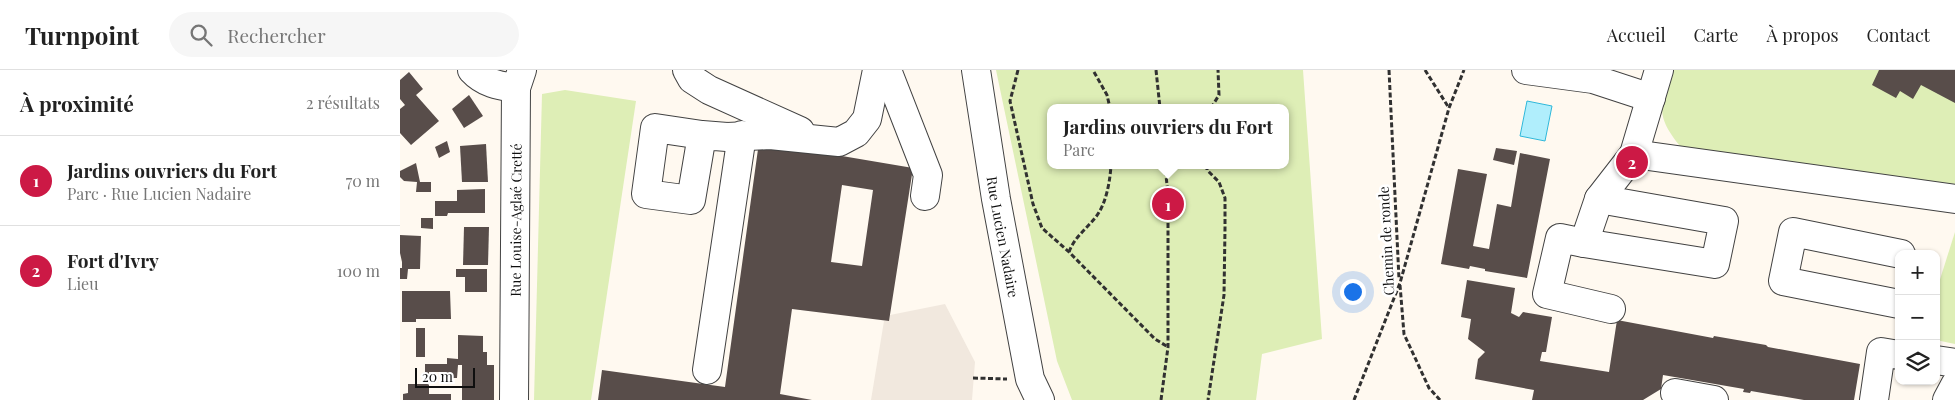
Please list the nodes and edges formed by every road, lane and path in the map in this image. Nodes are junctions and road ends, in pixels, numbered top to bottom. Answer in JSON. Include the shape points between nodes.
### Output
{"nodes":[{"id":1,"x":472,"y":70,"type":"edge"},
{"id":2,"x":687,"y":70,"type":"edge"},
{"id":3,"x":876,"y":70,"type":"edge"},
{"id":4,"x":887,"y":70,"type":"edge"},
{"id":5,"x":976,"y":70,"type":"edge"},
{"id":6,"x":1018,"y":70,"type":"edge"},
{"id":7,"x":1156,"y":70,"type":"edge"},
{"id":8,"x":1218,"y":70,"type":"edge"},
{"id":9,"x":1389,"y":70,"type":"edge"},
{"id":10,"x":1425,"y":70,"type":"edge"},
{"id":11,"x":1464,"y":70,"type":"edge"},
{"id":12,"x":1659,"y":70,"type":"edge"},
{"id":13,"x":1538,"y":71,"type":"edge"},
{"id":14,"x":1094,"y":72,"type":"dead end"},
{"id":15,"x":1593,"y":74,"type":"edge"},
{"id":16,"x":519,"y":79,"type":"edge"},
{"id":17,"x":1651,"y":98,"type":"junction"},
{"id":18,"x":1109,"y":104,"type":"edge"},
{"id":19,"x":1160,"y":104,"type":"edge"},
{"id":20,"x":1213,"y":104,"type":"edge"},
{"id":21,"x":1449,"y":108,"type":"junction"},
{"id":22,"x":702,"y":135,"type":"junction"},
{"id":23,"x":742,"y":136,"type":"junction"},
{"id":24,"x":822,"y":140,"type":"junction"},
{"id":25,"x":1634,"y":154,"type":"junction"},
{"id":26,"x":1111,"y":169,"type":"edge"},
{"id":27,"x":1165,"y":169,"type":"edge"},
{"id":28,"x":1208,"y":169,"type":"edge"},
{"id":29,"x":925,"y":196,"type":"dead end"},
{"id":30,"x":1955,"y":199,"type":"edge"},
{"id":31,"x":691,"y":200,"type":"junction"},
{"id":32,"x":1599,"y":200,"type":"junction"},
{"id":33,"x":731,"y":207,"type":"junction"},
{"id":34,"x":1584,"y":243,"type":"junction"},
{"id":35,"x":1069,"y":252,"type":"junction"},
{"id":36,"x":1895,"y":253,"type":"edge"},
{"id":37,"x":1400,"y":283,"type":"junction"},
{"id":38,"x":1895,"y":303,"type":"edge"},
{"id":39,"x":1611,"y":309,"type":"dead end"},
{"id":40,"x":1168,"y":347,"type":"junction"},
{"id":41,"x":1895,"y":354,"type":"edge"},
{"id":42,"x":1940,"y":361,"type":"edge"},
{"id":43,"x":1955,"y":363,"type":"edge"},
{"id":44,"x":707,"y":370,"type":"dead end"},
{"id":45,"x":974,"y":378,"type":"dead end"},
{"id":46,"x":999,"y":379,"type":"dead end"},
{"id":47,"x":1955,"y":385,"type":"edge"},
{"id":48,"x":1675,"y":393,"type":"dead end"},
{"id":49,"x":514,"y":400,"type":"edge"},
{"id":50,"x":1040,"y":400,"type":"edge"},
{"id":51,"x":1161,"y":400,"type":"edge"},
{"id":52,"x":1208,"y":400,"type":"edge"},
{"id":53,"x":1354,"y":400,"type":"edge"},
{"id":54,"x":1440,"y":400,"type":"edge"},
{"id":55,"x":1714,"y":400,"type":"edge"},
{"id":56,"x":1874,"y":400,"type":"edge"},
{"id":57,"x":1947,"y":400,"type":"edge"}],
"edges":[{"from":1,"to":16,"type":"street","name":"Rue Louise-Aglaé Cretté","via":[[488,82]]},
{"from":2,"to":24,"type":"street","via":[[692,79],[709,90]]},
{"from":3,"to":24,"type":"street","via":[[867,119],[856,133],[839,142]]},
{"from":4,"to":29,"type":"street","via":[[928,174]]},
{"from":5,"to":50,"type":"street","name":"Rue Lucien Nadaire","via":[[996,199],[1030,378]]},
{"from":6,"to":35,"type":"path","via":[[1010,101],[1033,204],[1042,228]]},
{"from":7,"to":19,"type":"path"},
{"from":8,"to":20,"type":"path","via":[[1219,95]]},
{"from":9,"to":37,"type":"path","name":"Chemin de ronde"},
{"from":10,"to":21,"type":"path"},
{"from":11,"to":21,"type":"path"},
{"from":12,"to":17,"type":"street"},
{"from":13,"to":15,"type":"street"},
{"from":14,"to":18,"type":"path"},
{"from":15,"to":17,"type":"street"},
{"from":16,"to":49,"type":"street","name":"Rue Louise-Aglaé Cretté"},
{"from":17,"to":25,"type":"street"},
{"from":21,"to":37,"type":"path"},
{"from":22,"to":23,"type":"street"},
{"from":22,"to":31,"type":"street"},
{"from":22,"to":31,"type":"street","via":[[655,128],[646,194]]},
{"from":23,"to":24,"type":"street"},
{"from":23,"to":33,"type":"street"},
{"from":25,"to":30,"type":"street"},
{"from":25,"to":32,"type":"street"},
{"from":26,"to":35,"type":"path","via":[[1097,216]]},
{"from":27,"to":40,"type":"path"},
{"from":28,"to":52,"type":"path","via":[[1219,182],[1225,198],[1224,296]]},
{"from":31,"to":33,"type":"street"},
{"from":32,"to":34,"type":"street"},
{"from":32,"to":34,"type":"street","via":[[1724,221],[1715,264]]},
{"from":33,"to":44,"type":"street"},
{"from":34,"to":39,"type":"street","via":[[1560,238],[1547,294]]},
{"from":35,"to":40,"type":"path","via":[[1156,339]]},
{"from":36,"to":38,"type":"street","via":[[1793,232],[1783,281]]},
{"from":37,"to":53,"type":"path"},
{"from":37,"to":54,"type":"path","name":"Chemin de ronde","via":[[1404,334],[1429,388]]},
{"from":40,"to":51,"type":"path"},
{"from":41,"to":56,"type":"street","via":[[1881,352]]},
{"from":42,"to":43,"type":"street"},
{"from":45,"to":46,"type":"path"},
{"from":47,"to":57,"type":"street"},
{"from":48,"to":55,"type":"street"}]}
